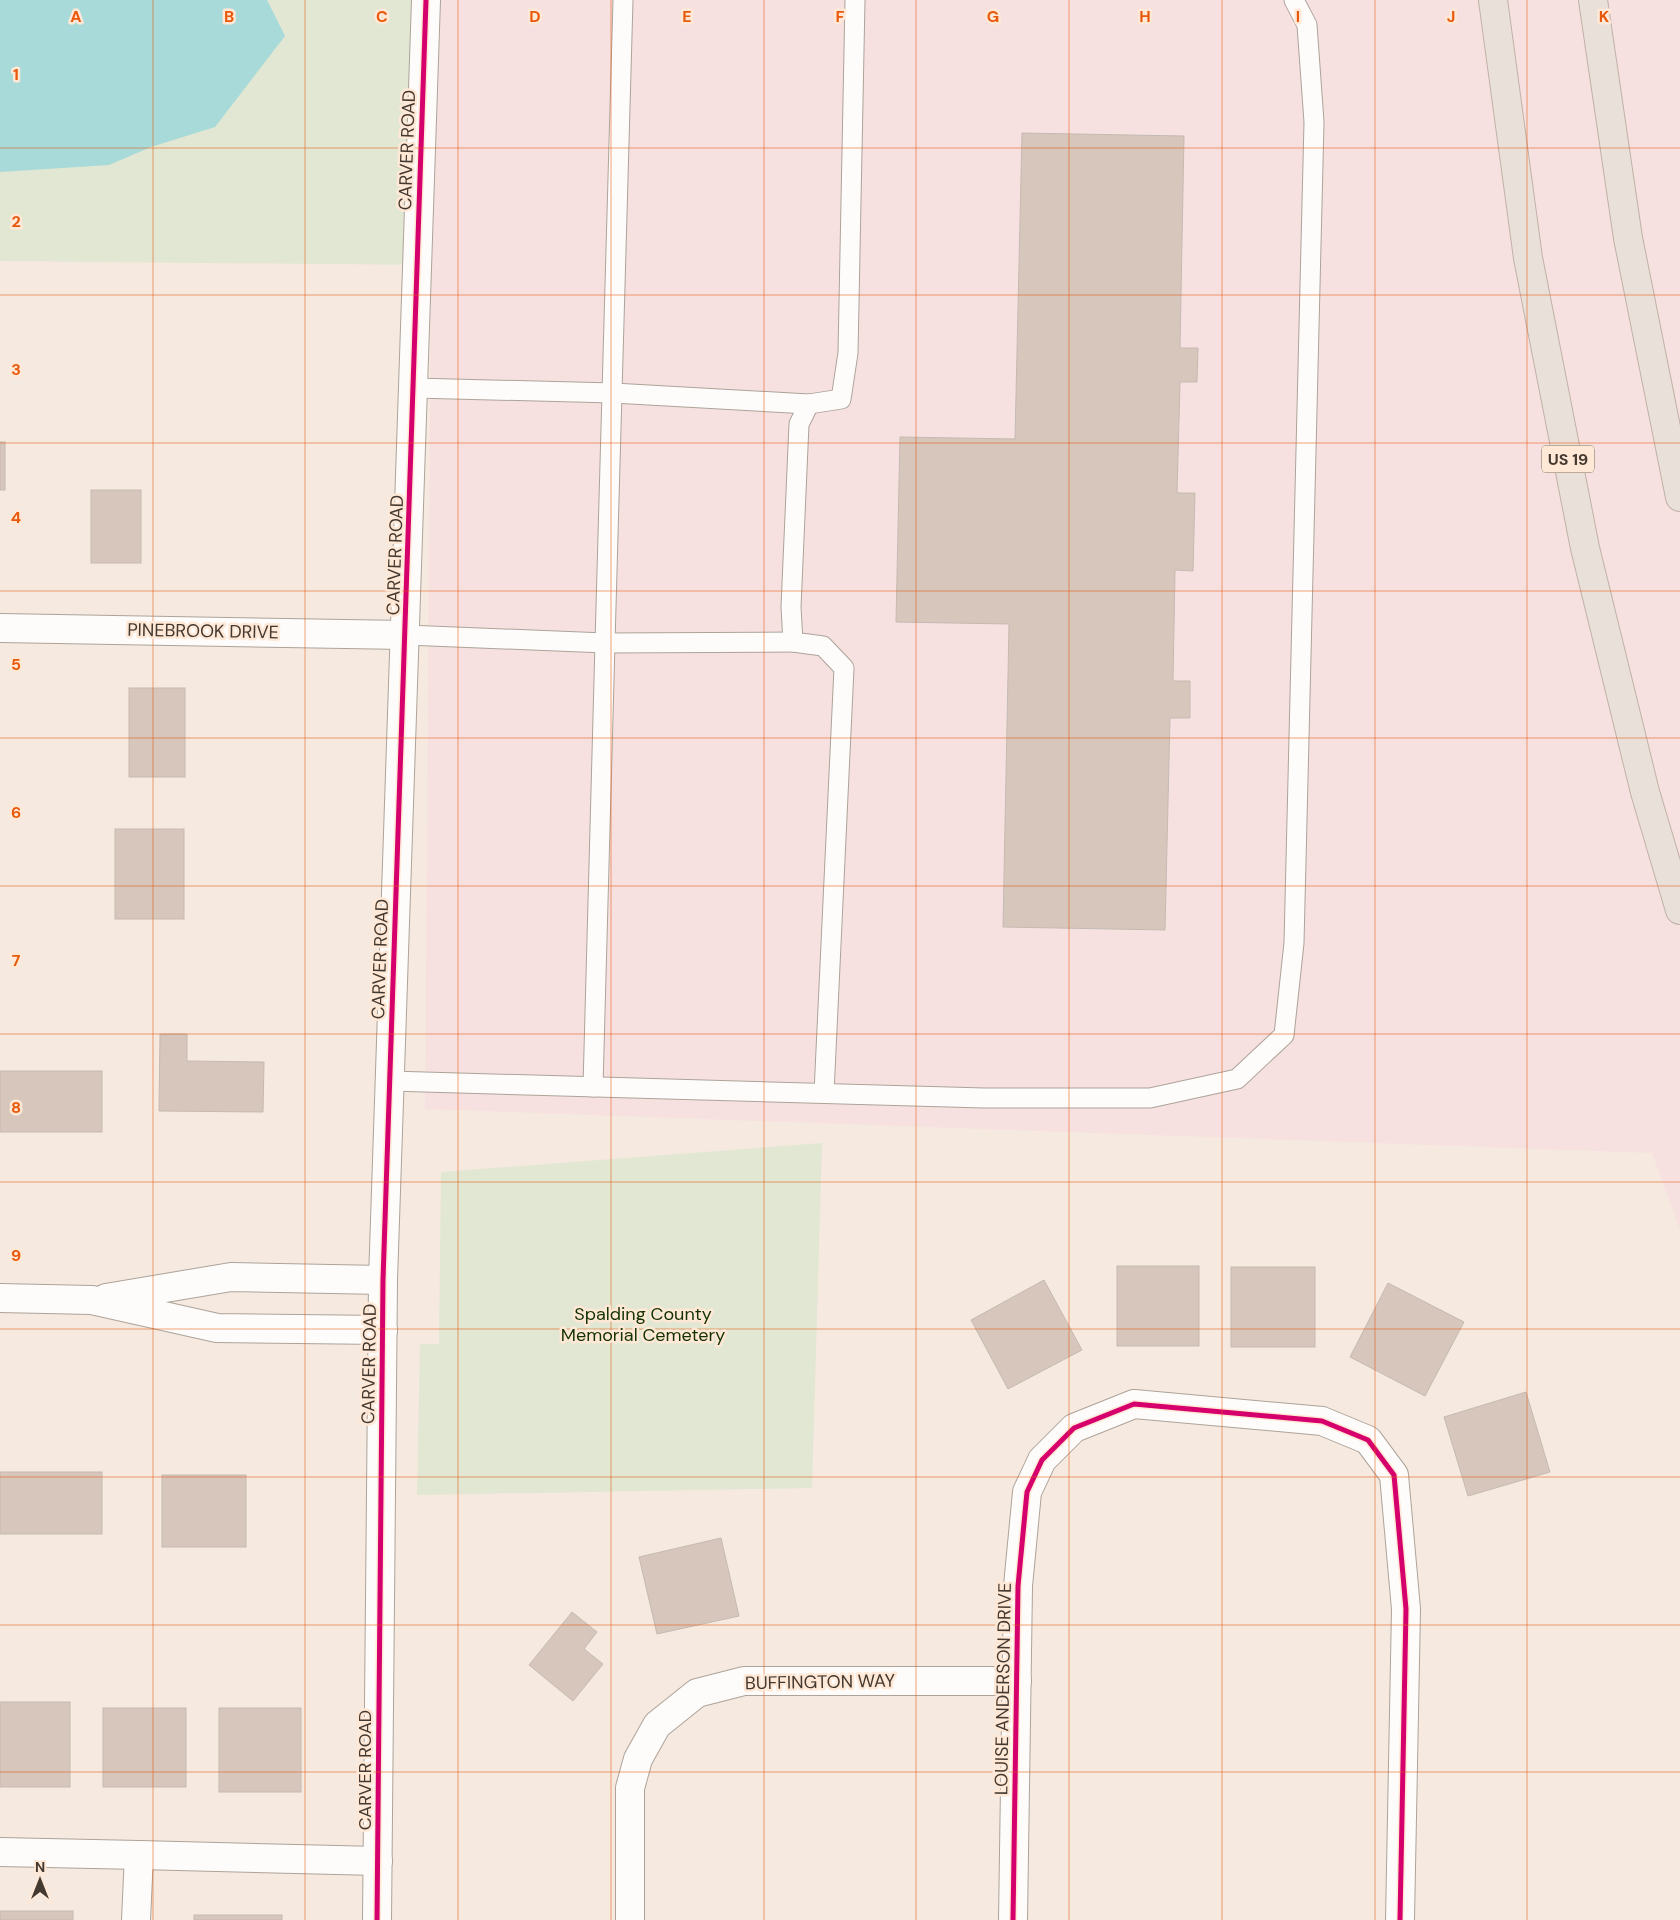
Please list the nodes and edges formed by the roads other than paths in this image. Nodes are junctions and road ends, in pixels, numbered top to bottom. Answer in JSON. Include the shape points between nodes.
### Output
{"nodes":[{"id":1,"x":426,"y":0,"type":"edge"},
{"id":2,"x":624,"y":0,"type":"edge"},
{"id":3,"x":855,"y":0,"type":"edge"},
{"id":4,"x":1294,"y":0,"type":"edge"},
{"id":5,"x":1493,"y":0,"type":"edge"},
{"id":6,"x":1593,"y":0,"type":"edge"},
{"id":7,"x":414,"y":388,"type":"junction"},
{"id":8,"x":612,"y":393,"type":"junction"},
{"id":9,"x":808,"y":404,"type":"junction"},
{"id":10,"x":1680,"y":497,"type":"edge"},
{"id":11,"x":0,"y":628,"type":"edge"},
{"id":12,"x":406,"y":635,"type":"junction"},
{"id":13,"x":793,"y":642,"type":"junction"},
{"id":14,"x":605,"y":643,"type":"junction"},
{"id":15,"x":1680,"y":910,"type":"edge"},
{"id":16,"x":390,"y":1081,"type":"junction"},
{"id":17,"x":593,"y":1087,"type":"junction"},
{"id":18,"x":824,"y":1093,"type":"junction"},
{"id":19,"x":384,"y":1280,"type":"junction"},
{"id":20,"x":0,"y":1298,"type":"edge"},
{"id":21,"x":92,"y":1300,"type":"junction"},
{"id":22,"x":383,"y":1330,"type":"junction"},
{"id":23,"x":1017,"y":1681,"type":"junction"},
{"id":24,"x":0,"y":1852,"type":"edge"},
{"id":25,"x":139,"y":1856,"type":"junction"},
{"id":26,"x":378,"y":1861,"type":"junction"},
{"id":27,"x":136,"y":1920,"type":"edge"},
{"id":28,"x":377,"y":1920,"type":"edge"},
{"id":29,"x":630,"y":1920,"type":"edge"},
{"id":30,"x":1013,"y":1920,"type":"edge"},
{"id":31,"x":1400,"y":1920,"type":"edge"}],
"edges":[{"from":1,"to":7,"type":"street","name":"CARVER ROAD"},
{"from":2,"to":8,"type":"lane"},
{"from":3,"to":9,"type":"lane","via":[[848,354],[841,398]]},
{"from":4,"to":18,"type":"lane","via":[[1307,26],[1314,122],[1294,943],[1284,1036],[1237,1079],[1150,1098],[984,1098]]},
{"from":5,"to":15,"type":"highway","number":"US 19","via":[[1528,258],[1585,548],[1645,792]]},
{"from":6,"to":10,"type":"highway","via":[[1628,238]]},
{"from":7,"to":8,"type":"lane"},
{"from":7,"to":12,"type":"street","name":"CARVER ROAD"},
{"from":8,"to":9,"type":"lane"},
{"from":8,"to":14,"type":"lane"},
{"from":9,"to":13,"type":"lane","via":[[799,424],[791,607]]},
{"from":11,"to":12,"type":"street","name":"PINEBROOK DRIVE"},
{"from":12,"to":14,"type":"lane"},
{"from":12,"to":16,"type":"street","name":"CARVER ROAD"},
{"from":13,"to":14,"type":"lane"},
{"from":13,"to":18,"type":"lane","via":[[823,646],[844,668]]},
{"from":14,"to":17,"type":"lane"},
{"from":16,"to":17,"type":"lane"},
{"from":16,"to":19,"type":"street","name":"CARVER ROAD"},
{"from":17,"to":18,"type":"lane"},
{"from":19,"to":21,"type":"street","via":[[231,1277]]},
{"from":19,"to":22,"type":"street","name":"CARVER ROAD"},
{"from":20,"to":21,"type":"street"},
{"from":21,"to":22,"type":"street","via":[[218,1328]]},
{"from":22,"to":26,"type":"street","name":"CARVER ROAD"},
{"from":23,"to":29,"type":"street","name":"BUFFINGTON WAY","via":[[744,1681],[697,1693],[657,1725],[638,1759],[630,1788]]},
{"from":23,"to":30,"type":"street","name":"LOUISE ANDERSON DRIVE"},
{"from":23,"to":31,"type":"street","name":"LOUISE ANDERSON DRIVE","via":[[1018,1586],[1027,1492],[1042,1460],[1074,1428],[1134,1404],[1322,1421],[1368,1440],[1394,1476],[1406,1610]]},
{"from":24,"to":25,"type":"street"},
{"from":25,"to":26,"type":"street"},
{"from":25,"to":27,"type":"street"},
{"from":26,"to":28,"type":"street","name":"CARVER ROAD"}]}
